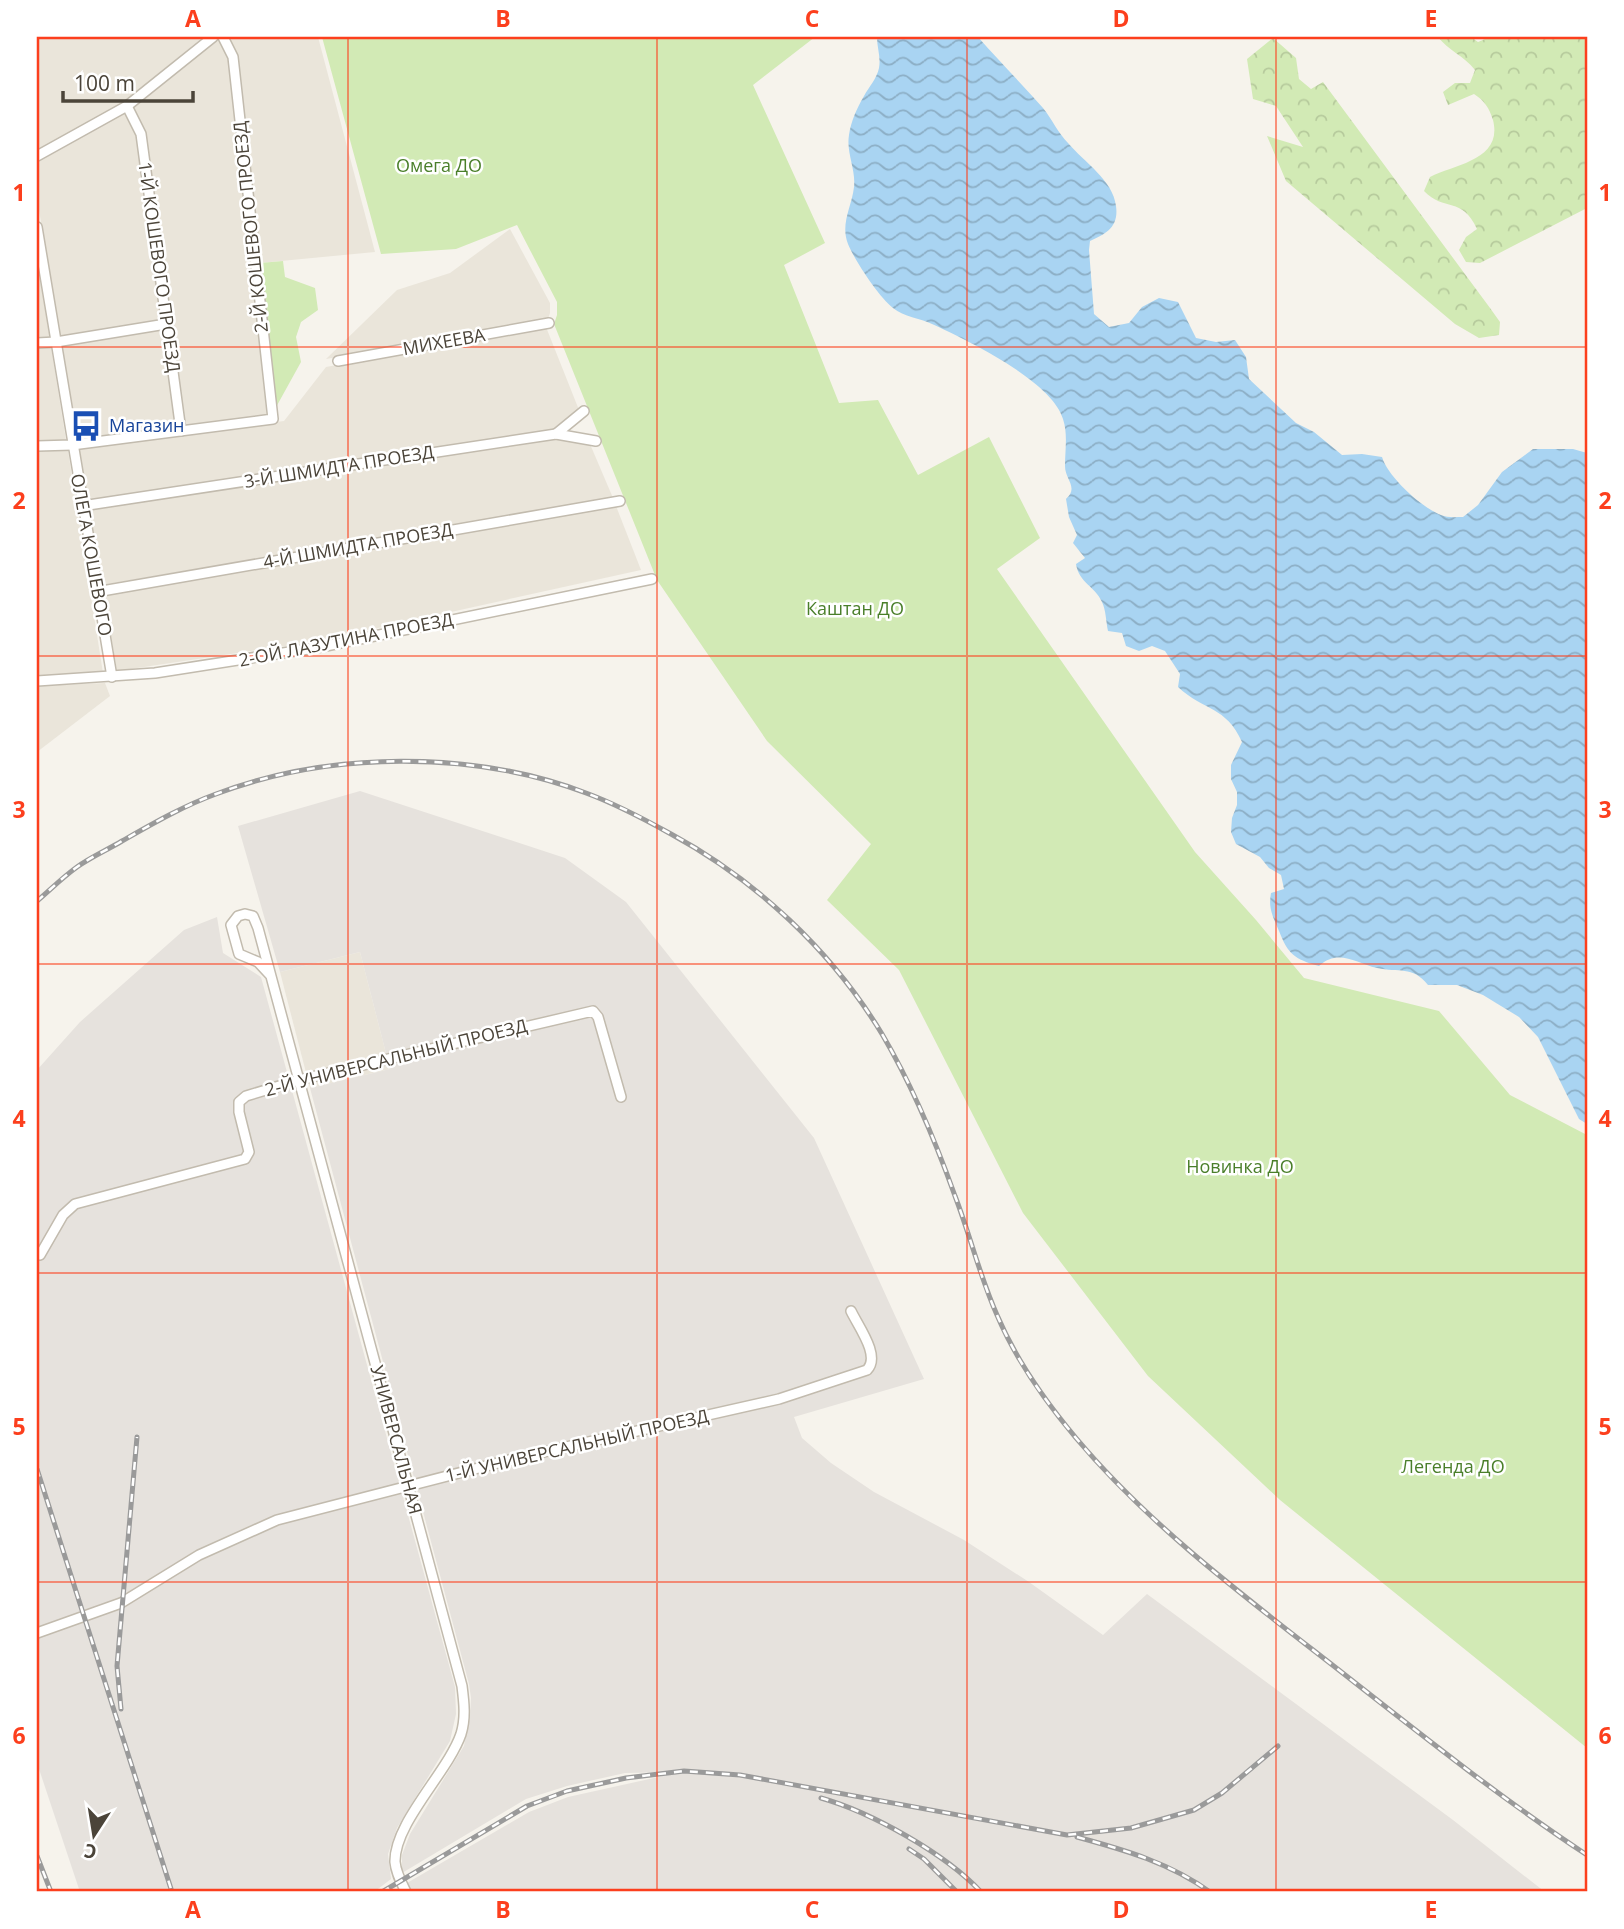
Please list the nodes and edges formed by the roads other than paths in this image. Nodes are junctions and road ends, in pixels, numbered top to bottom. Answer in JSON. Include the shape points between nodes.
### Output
{"nodes":[{"id":1,"x":212,"y":37,"type":"edge"},
{"id":2,"x":223,"y":37,"type":"edge"},
{"id":3,"x":127,"y":106,"type":"junction"},
{"id":4,"x":37,"y":156,"type":"edge"},
{"id":5,"x":37,"y":227,"type":"edge"},
{"id":6,"x":549,"y":323,"type":"dead end"},
{"id":7,"x":166,"y":324,"type":"junction"},
{"id":8,"x":56,"y":342,"type":"junction"},
{"id":9,"x":37,"y":343,"type":"edge"},
{"id":10,"x":338,"y":361,"type":"dead end"},
{"id":11,"x":584,"y":411,"type":"dead end"},
{"id":12,"x":181,"y":431,"type":"junction"},
{"id":13,"x":556,"y":433,"type":"junction"},
{"id":14,"x":596,"y":441,"type":"dead end"},
{"id":15,"x":72,"y":445,"type":"junction"},
{"id":16,"x":37,"y":446,"type":"edge"},
{"id":17,"x":620,"y":501,"type":"dead end"},
{"id":18,"x":82,"y":506,"type":"junction"},
{"id":19,"x":652,"y":579,"type":"dead end"},
{"id":20,"x":96,"y":592,"type":"junction"},
{"id":21,"x":112,"y":677,"type":"junction"},
{"id":22,"x":37,"y":681,"type":"edge"},
{"id":23,"x":271,"y":976,"type":"junction"},
{"id":24,"x":299,"y":1080,"type":"junction"},
{"id":25,"x":621,"y":1097,"type":"dead end"},
{"id":26,"x":40,"y":1255,"type":"dead end"},
{"id":27,"x":851,"y":1311,"type":"dead end"},
{"id":28,"x":408,"y":1485,"type":"junction"},
{"id":29,"x":37,"y":1633,"type":"edge"},
{"id":30,"x":406,"y":1892,"type":"edge"}],
"edges":[{"from":1,"to":3,"type":"street"},
{"from":2,"to":12,"type":"street","name":"2-Й КОШЕВОГО ПРОЕЗД","via":[[233,57],[272,419]]},
{"from":3,"to":4,"type":"street"},
{"from":3,"to":7,"type":"street","name":"1-Й КОШЕВОГО ПРОЕЗД","via":[[141,134]]},
{"from":5,"to":8,"type":"street","name":"ОЛЕГА КОШЕВОГО"},
{"from":6,"to":10,"type":"street","name":"МИХЕЕВА"},
{"from":7,"to":8,"type":"street"},
{"from":7,"to":12,"type":"street","name":"1-Й КОШЕВОГО ПРОЕЗД"},
{"from":8,"to":9,"type":"street"},
{"from":8,"to":15,"type":"street","name":"ОЛЕГА КОШЕВОГО"},
{"from":11,"to":13,"type":"street"},
{"from":12,"to":15,"type":"street"},
{"from":13,"to":14,"type":"street","name":"3-Й ШМИДТА ПРОЕЗД"},
{"from":13,"to":18,"type":"street","name":"3-Й ШМИДТА ПРОЕЗД"},
{"from":15,"to":16,"type":"street"},
{"from":15,"to":18,"type":"street","name":"ОЛЕГА КОШЕВОГО"},
{"from":17,"to":20,"type":"street","name":"4-Й ШМИДТА ПРОЕЗД"},
{"from":18,"to":20,"type":"street","name":"ОЛЕГА КОШЕВОГО"},
{"from":19,"to":21,"type":"street","name":"2-ОЙ ЛАЗУТИНА ПРОЕЗД","via":[[321,647]]},
{"from":20,"to":21,"type":"street","name":"ОЛЕГА КОШЕВОГО"},
{"from":21,"to":22,"type":"street","name":"2-ОЙ ЛАЗУТИНА ПРОЕЗД"},
{"from":23,"to":23,"type":"street","name":"УНИВЕРСАЛЬНАЯ","via":[[255,918],[237,916],[231,925],[239,954],[258,962]]},
{"from":23,"to":24,"type":"street","name":"УНИВЕРСАЛЬНАЯ"},
{"from":24,"to":25,"type":"street","name":"2-Й УНИВЕРСАЛЬНЫЙ ПРОЕЗД","via":[[589,1011],[598,1017]]},
{"from":24,"to":26,"type":"street","name":"2-Й УНИВЕРСАЛЬНЫЙ ПРОЕЗД","via":[[239,1102],[249,1152],[245,1159],[75,1204],[63,1215]]},
{"from":24,"to":28,"type":"street","name":"УНИВЕРСАЛЬНАЯ"},
{"from":27,"to":28,"type":"street","name":"1-Й УНИВЕРСАЛЬНЫЙ ПРОЕЗД","via":[[872,1357],[867,1370],[779,1399]]},
{"from":28,"to":29,"type":"street","name":"1-Й УНИВЕРСАЛЬНЫЙ ПРОЕЗД","via":[[277,1520],[198,1555],[121,1603]]},
{"from":28,"to":30,"type":"street","name":"УНИВЕРСАЛЬНАЯ","via":[[462,1686],[464,1713],[457,1742],[399,1842],[395,1865]]}]}
